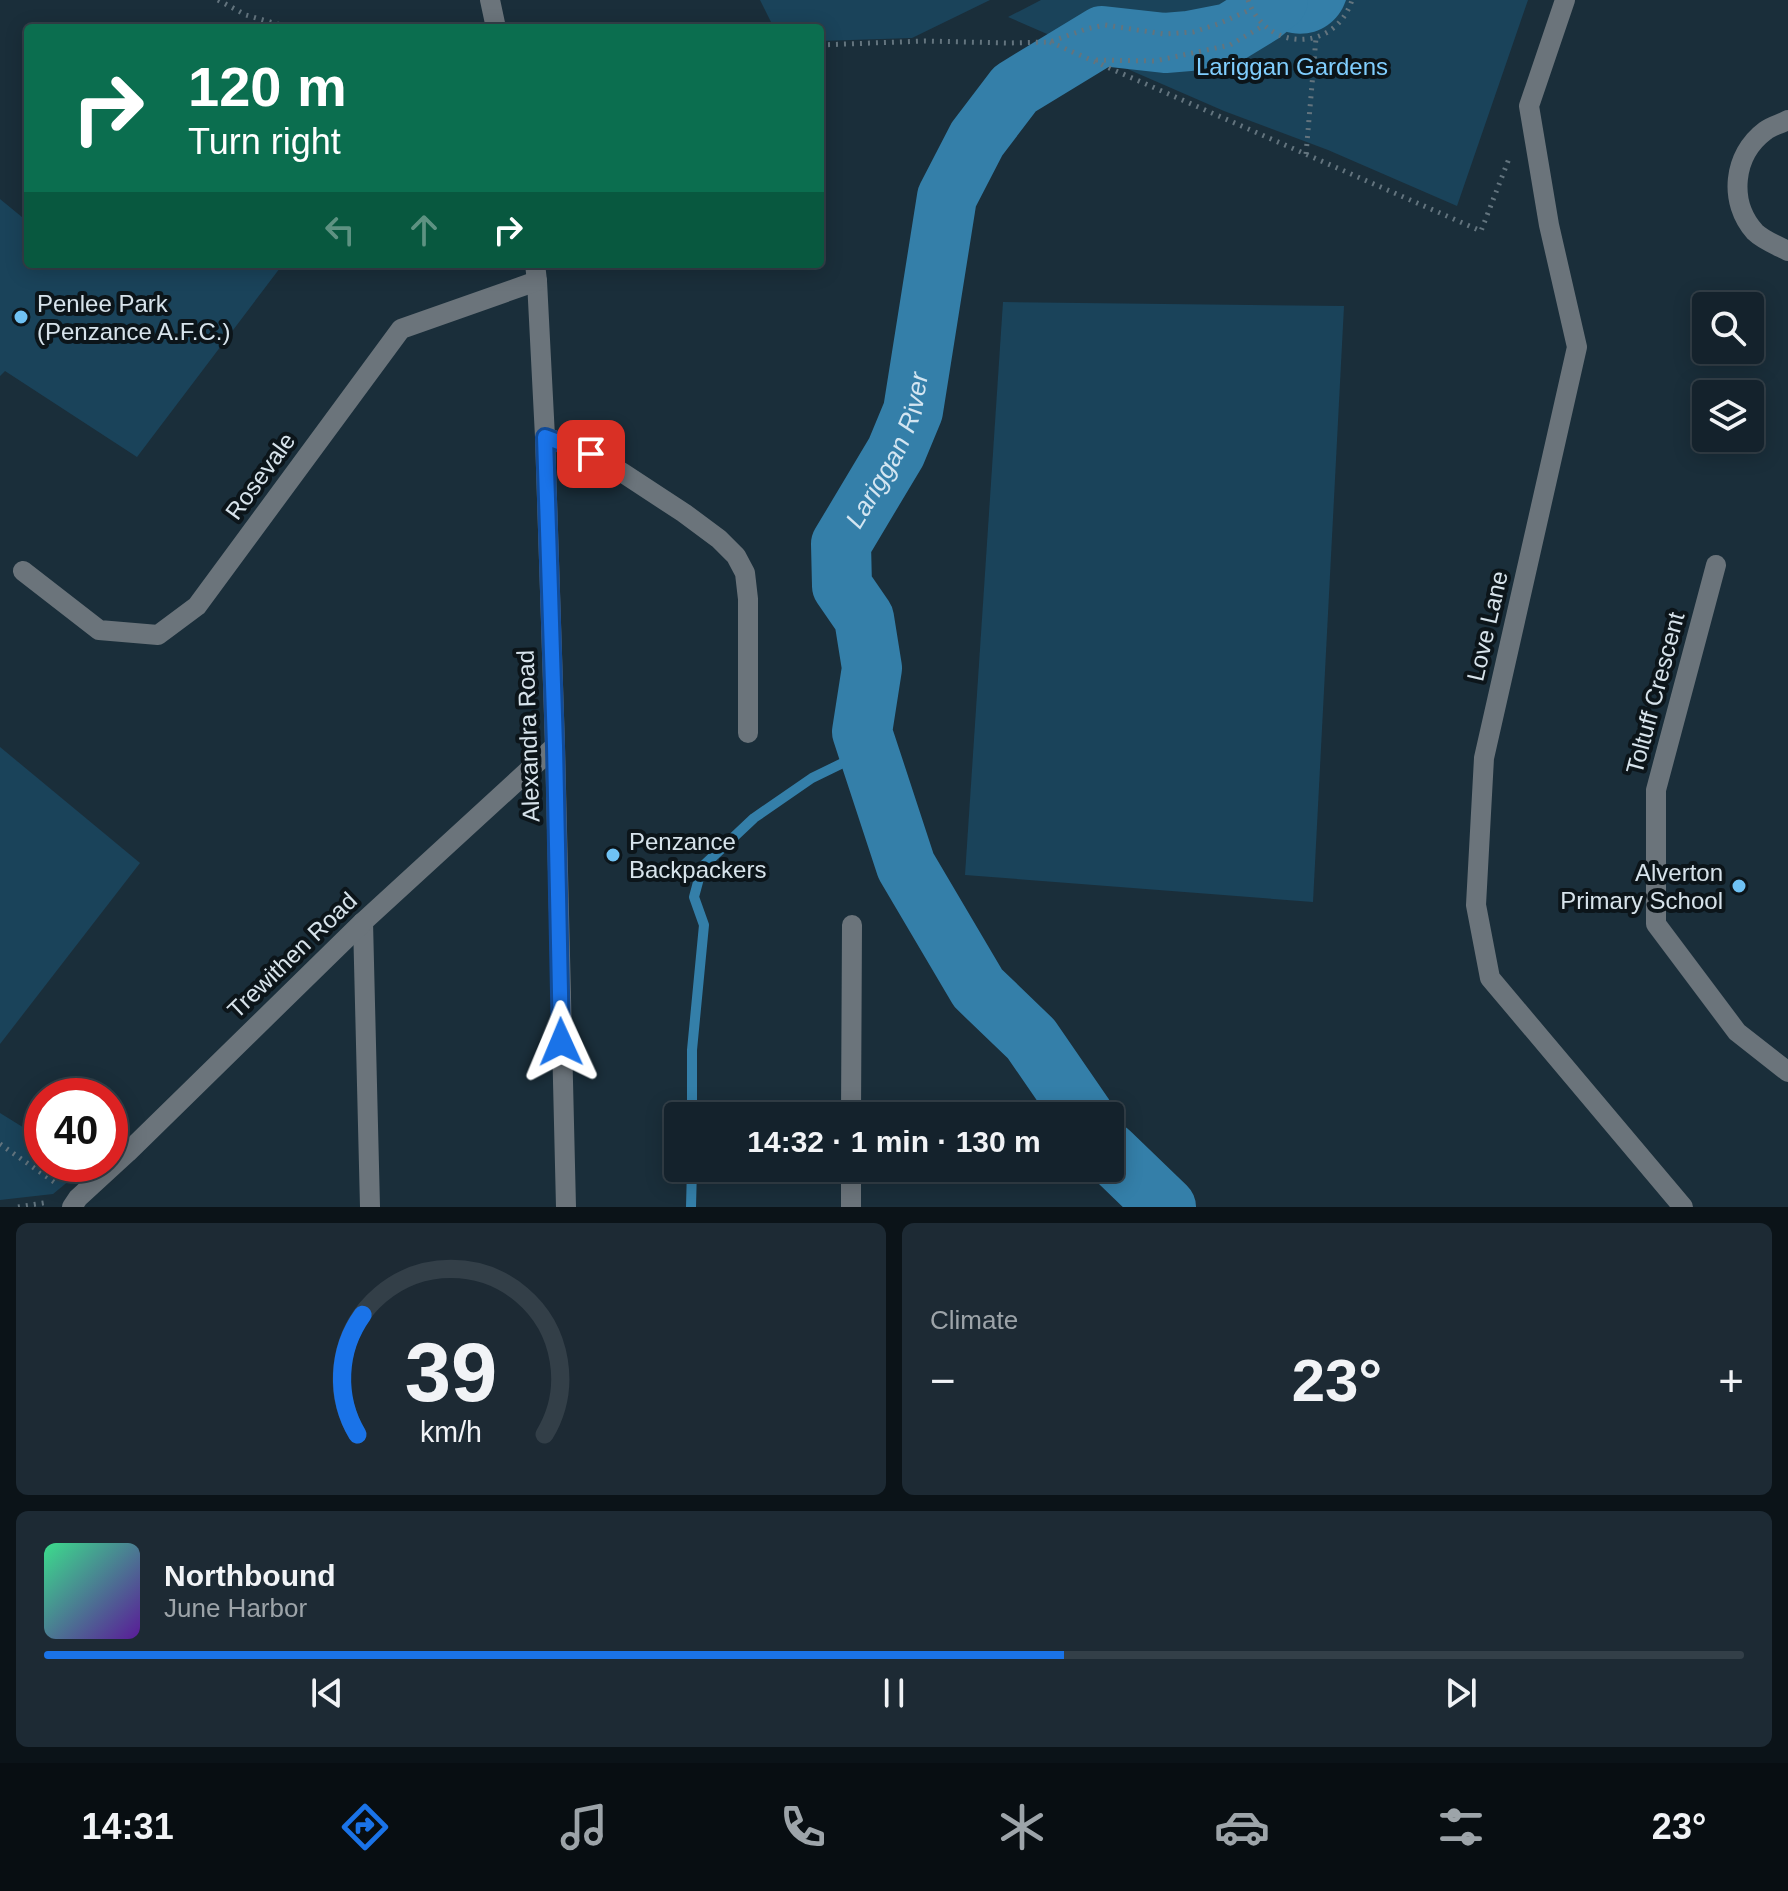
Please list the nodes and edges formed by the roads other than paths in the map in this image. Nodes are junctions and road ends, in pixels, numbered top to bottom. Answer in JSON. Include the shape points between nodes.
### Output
{"nodes":[{"id":1,"x":490,"y":0,"type":"edge"},
{"id":2,"x":1565,"y":0,"type":"edge"},
{"id":3,"x":495,"y":24,"type":"edge"},
{"id":4,"x":1788,"y":120,"type":"edge"},
{"id":5,"x":1788,"y":251,"type":"edge"},
{"id":6,"x":536,"y":273,"type":"edge"},
{"id":7,"x":545,"y":437,"type":"junction"},
{"id":8,"x":1716,"y":565,"type":"dead end"},
{"id":9,"x":23,"y":571,"type":"dead end"},
{"id":10,"x":748,"y":733,"type":"dead end"},
{"id":11,"x":555,"y":746,"type":"junction"},
{"id":12,"x":363,"y":922,"type":"junction"},
{"id":13,"x":852,"y":925,"type":"dead end"},
{"id":14,"x":1788,"y":1072,"type":"edge"},
{"id":15,"x":851,"y":1102,"type":"edge"},
{"id":16,"x":851,"y":1182,"type":"edge"},
{"id":17,"x":75,"y":1202,"type":"edge"},
{"id":18,"x":370,"y":1207,"type":"edge"},
{"id":19,"x":566,"y":1207,"type":"edge"},
{"id":20,"x":851,"y":1207,"type":"edge"},
{"id":21,"x":1683,"y":1207,"type":"edge"}],
"edges":[{"from":1,"to":3,"type":"street"},
{"from":2,"to":21,"type":"street","name":"Love Lane","via":[[1529,106],[1577,347],[1484,758],[1476,905],[1490,978]]},
{"from":4,"to":5,"type":"street","via":[[1765,130],[1746,151],[1737,175],[1740,206],[1756,233]]},
{"from":6,"to":7,"type":"street","name":"Alexandra Road"},
{"from":6,"to":9,"type":"street","name":"Rosevale","via":[[401,329],[197,606],[158,635],[99,630]]},
{"from":7,"to":10,"type":"street","via":[[623,473],[736,556],[745,573],[748,599]]},
{"from":7,"to":11,"type":"street","name":"Alexandra Road"},
{"from":8,"to":14,"type":"street","name":"Toltuff Crescent","via":[[1656,790],[1656,924],[1737,1032]]},
{"from":11,"to":12,"type":"street","name":"Trewithen Road"},
{"from":11,"to":19,"type":"street","name":"Alexandra Road"},
{"from":12,"to":17,"type":"street","name":"Trewithen Road"},
{"from":12,"to":18,"type":"street"},
{"from":13,"to":15,"type":"street"},
{"from":16,"to":20,"type":"street"}]}
